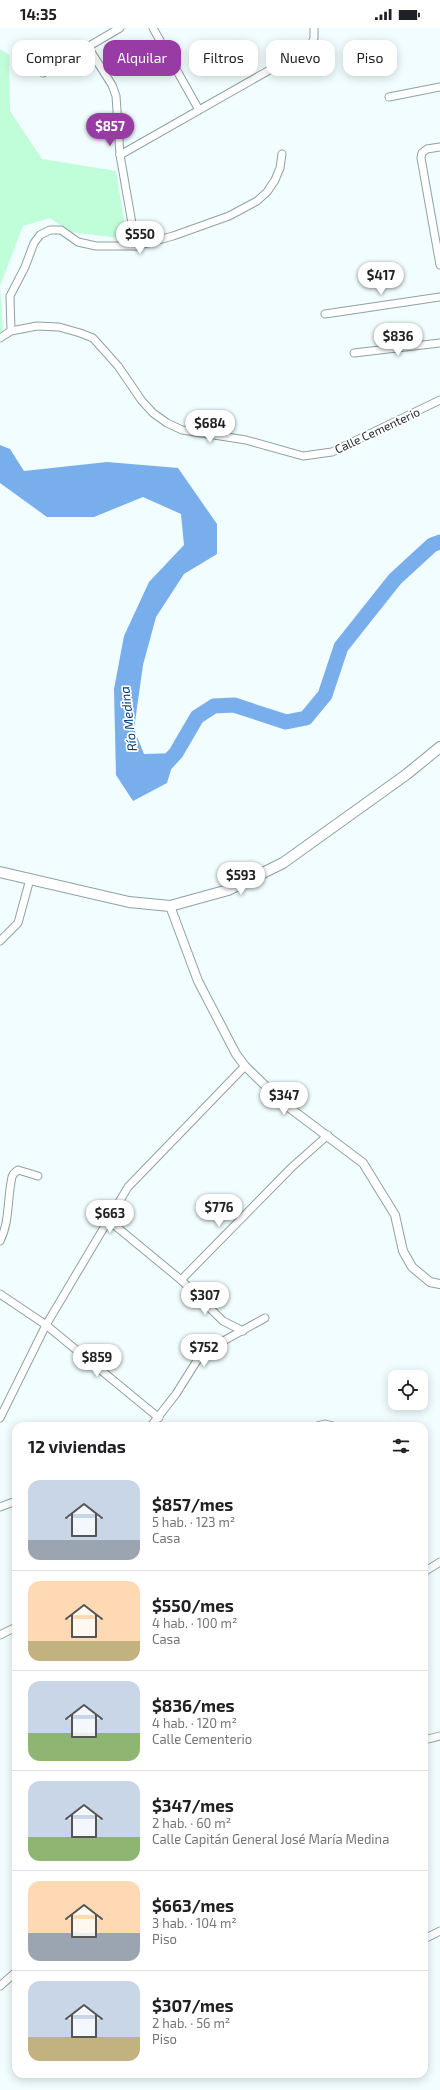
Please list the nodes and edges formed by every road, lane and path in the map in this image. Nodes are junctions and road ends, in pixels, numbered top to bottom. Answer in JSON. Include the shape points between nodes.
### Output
{"nodes":[{"id":1,"x":120,"y":28,"type":"edge"},
{"id":2,"x":153,"y":28,"type":"edge"},
{"id":3,"x":314,"y":28,"type":"edge"},
{"id":4,"x":95,"y":43,"type":"edge"},
{"id":5,"x":95,"y":58,"type":"edge"},
{"id":6,"x":440,"y":87,"type":"edge"},
{"id":7,"x":389,"y":97,"type":"dead end"},
{"id":8,"x":199,"y":110,"type":"junction"},
{"id":9,"x":440,"y":147,"type":"edge"},
{"id":10,"x":282,"y":154,"type":"dead end"},
{"id":11,"x":120,"y":155,"type":"junction"},
{"id":12,"x":136,"y":246,"type":"junction"},
{"id":13,"x":440,"y":265,"type":"edge"},
{"id":14,"x":440,"y":297,"type":"edge"},
{"id":15,"x":325,"y":314,"type":"dead end"},
{"id":16,"x":10,"y":331,"type":"junction"},
{"id":17,"x":0,"y":338,"type":"edge"},
{"id":18,"x":440,"y":343,"type":"edge"},
{"id":19,"x":354,"y":353,"type":"dead end"},
{"id":20,"x":440,"y":400,"type":"edge"},
{"id":21,"x":440,"y":747,"type":"edge"},
{"id":22,"x":0,"y":872,"type":"edge"},
{"id":23,"x":30,"y":879,"type":"junction"},
{"id":24,"x":170,"y":906,"type":"junction"},
{"id":25,"x":0,"y":941,"type":"edge"},
{"id":26,"x":245,"y":1066,"type":"junction"},
{"id":27,"x":328,"y":1135,"type":"junction"},
{"id":28,"x":38,"y":1176,"type":"dead end"},
{"id":29,"x":107,"y":1219,"type":"junction"},
{"id":30,"x":0,"y":1241,"type":"edge"},
{"id":31,"x":181,"y":1280,"type":"junction"},
{"id":32,"x":440,"y":1284,"type":"edge"},
{"id":33,"x":0,"y":1294,"type":"edge"},
{"id":34,"x":265,"y":1318,"type":"dead end"},
{"id":35,"x":46,"y":1325,"type":"junction"},
{"id":36,"x":243,"y":1331,"type":"junction"},
{"id":37,"x":0,"y":1418,"type":"edge"},
{"id":38,"x":159,"y":1418,"type":"junction"},
{"id":39,"x":155,"y":1422,"type":"edge"},
{"id":40,"x":12,"y":1503,"type":"edge"},
{"id":41,"x":0,"y":1506,"type":"edge"},
{"id":42,"x":440,"y":1562,"type":"edge"},
{"id":43,"x":428,"y":1570,"type":"edge"},
{"id":44,"x":12,"y":1629,"type":"edge"},
{"id":45,"x":0,"y":1635,"type":"edge"},
{"id":46,"x":440,"y":1736,"type":"edge"},
{"id":47,"x":428,"y":1739,"type":"edge"},
{"id":48,"x":440,"y":1931,"type":"edge"},
{"id":49,"x":428,"y":1937,"type":"edge"},
{"id":50,"x":12,"y":1976,"type":"edge"},
{"id":51,"x":0,"y":1986,"type":"edge"}],
"edges":[{"from":1,"to":4,"type":"street"},
{"from":2,"to":8,"type":"street"},
{"from":3,"to":8,"type":"street","via":[[314,38],[310,47]]},
{"from":5,"to":11,"type":"street","via":[[116,96]]},
{"from":6,"to":7,"type":"street"},
{"from":8,"to":11,"type":"street"},
{"from":9,"to":13,"type":"street","via":[[427,150],[422,153],[421,158]]},
{"from":10,"to":12,"type":"street","via":[[275,180],[257,201],[229,216]]},
{"from":11,"to":12,"type":"street"},
{"from":12,"to":16,"type":"street","via":[[96,246],[78,242],[66,232],[55,230],[40,234],[10,296]]},
{"from":14,"to":15,"type":"street"},
{"from":16,"to":17,"type":"street","name":"Calle Cementerio"},
{"from":16,"to":20,"type":"street","name":"Calle Cementerio","via":[[37,326],[52,327],[93,338],[118,366],[142,401],[166,423],[182,430],[246,440],[303,456],[332,452]]},
{"from":18,"to":19,"type":"street"},
{"from":21,"to":24,"type":"main road","via":[[407,774],[283,863],[228,890]]},
{"from":22,"to":23,"type":"main road"},
{"from":23,"to":24,"type":"main road","via":[[129,902]]},
{"from":23,"to":25,"type":"street","via":[[18,923]]},
{"from":24,"to":26,"type":"street","via":[[198,981],[236,1054]]},
{"from":26,"to":27,"type":"street","via":[[282,1103]]},
{"from":26,"to":29,"type":"street","via":[[128,1187]]},
{"from":27,"to":31,"type":"street","via":[[292,1167]]},
{"from":27,"to":32,"type":"street","via":[[363,1163],[380,1189],[395,1216],[403,1251],[412,1267],[430,1282]]},
{"from":28,"to":30,"type":"street","via":[[18,1170],[12,1176],[10,1203],[4,1234]]},
{"from":29,"to":31,"type":"street"},
{"from":29,"to":35,"type":"street"},
{"from":31,"to":36,"type":"street","via":[[223,1320]]},
{"from":33,"to":35,"type":"street"},
{"from":34,"to":36,"type":"street"},
{"from":35,"to":37,"type":"street"},
{"from":35,"to":38,"type":"street"},
{"from":36,"to":38,"type":"street","via":[[207,1350],[198,1359]]},
{"from":38,"to":39,"type":"street"},
{"from":40,"to":41,"type":"street"},
{"from":42,"to":43,"type":"street"},
{"from":44,"to":45,"type":"street"},
{"from":46,"to":47,"type":"street"},
{"from":48,"to":49,"type":"street"},
{"from":50,"to":51,"type":"street"}]}
